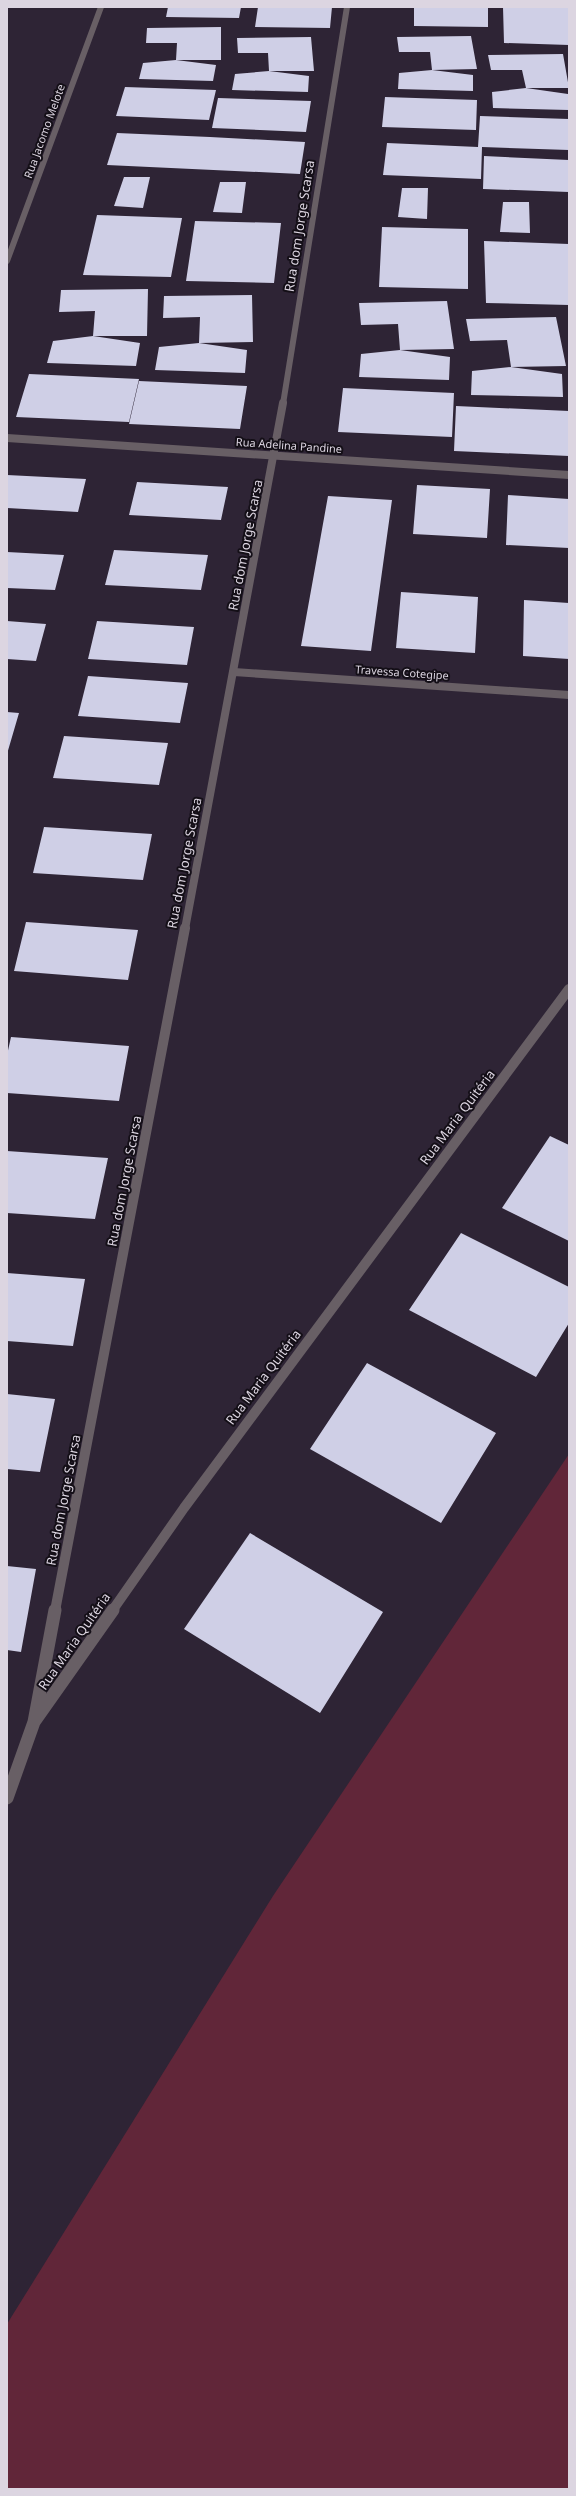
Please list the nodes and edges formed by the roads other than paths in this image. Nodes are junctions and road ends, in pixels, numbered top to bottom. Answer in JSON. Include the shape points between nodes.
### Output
{"nodes":[{"id":1,"x":101,"y":7,"type":"edge"},
{"id":2,"x":347,"y":7,"type":"edge"},
{"id":3,"x":7,"y":261,"type":"edge"},
{"id":4,"x":7,"y":438,"type":"edge"},
{"id":5,"x":275,"y":456,"type":"junction"},
{"id":6,"x":569,"y":475,"type":"edge"},
{"id":7,"x":234,"y":672,"type":"junction"},
{"id":8,"x":569,"y":695,"type":"edge"},
{"id":9,"x":569,"y":989,"type":"edge"},
{"id":10,"x":34,"y":1722,"type":"junction"},
{"id":11,"x":7,"y":1798,"type":"edge"}],
"edges":[{"from":1,"to":3,"type":"street","name":"Rua Jacomo Melote"},
{"from":2,"to":5,"type":"street","name":"Rua dom Jorge Scarsa"},
{"from":4,"to":5,"type":"street","name":"Rua Adelina Pandine"},
{"from":5,"to":6,"type":"street","name":"Rua Adelina Pandine"},
{"from":5,"to":7,"type":"street","name":"Rua dom Jorge Scarsa"},
{"from":7,"to":8,"type":"street","name":"Travessa Cotegipe"},
{"from":7,"to":10,"type":"street","name":"Rua dom Jorge Scarsa"},
{"from":9,"to":10,"type":"street","name":"Rua Maria Quitéria","via":[[184,1508]]},
{"from":10,"to":11,"type":"street","name":"Rua Maria Quitéria"}]}
